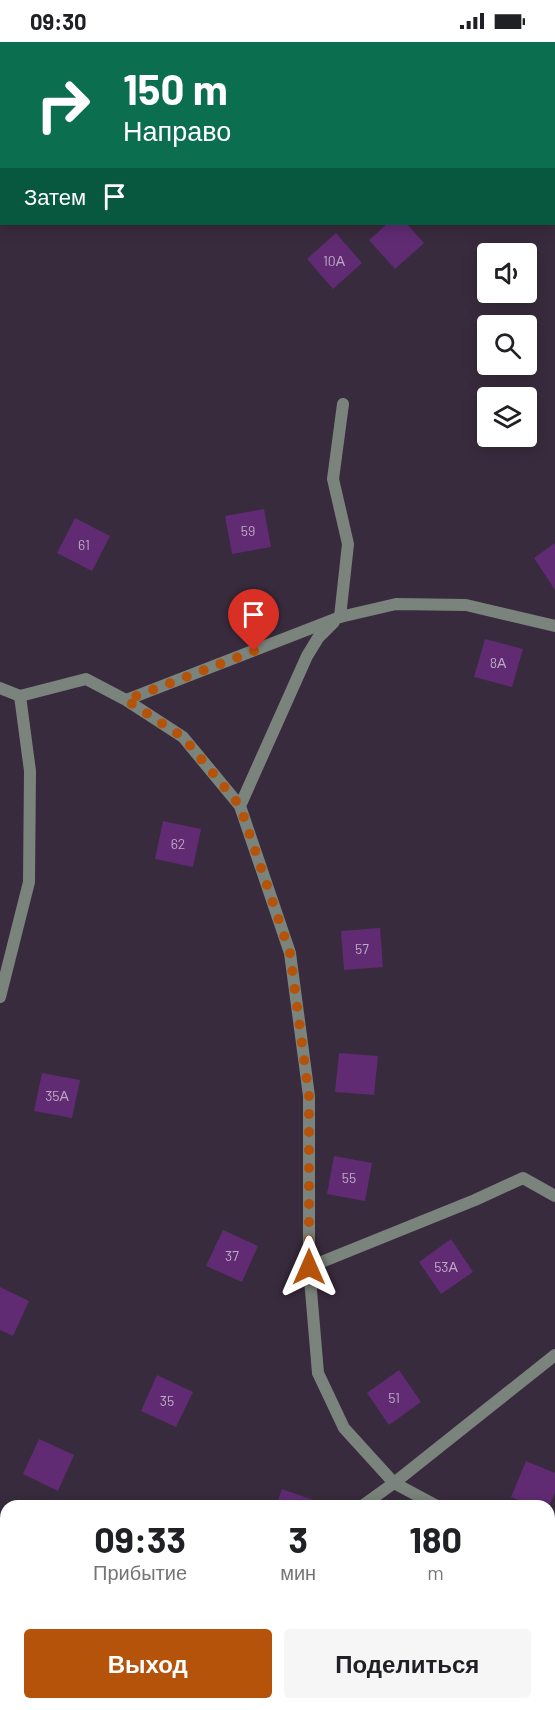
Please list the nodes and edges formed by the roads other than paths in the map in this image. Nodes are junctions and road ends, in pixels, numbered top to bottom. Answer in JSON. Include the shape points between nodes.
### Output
{"nodes":[{"id":1,"x":343,"y":404,"type":"dead end"},
{"id":2,"x":340,"y":617,"type":"junction"},
{"id":3,"x":555,"y":626,"type":"edge"},
{"id":4,"x":0,"y":688,"type":"edge"},
{"id":5,"x":20,"y":696,"type":"junction"},
{"id":6,"x":126,"y":700,"type":"junction"},
{"id":7,"x":240,"y":806,"type":"junction"},
{"id":8,"x":0,"y":997,"type":"edge"},
{"id":9,"x":555,"y":1196,"type":"edge"},
{"id":10,"x":309,"y":1267,"type":"junction"},
{"id":11,"x":555,"y":1355,"type":"edge"},
{"id":12,"x":394,"y":1483,"type":"junction"},
{"id":13,"x":370,"y":1500,"type":"edge"},
{"id":14,"x":427,"y":1500,"type":"edge"}],
"edges":[{"from":1,"to":2,"type":"street","via":[[333,479],[348,543]]},
{"from":2,"to":3,"type":"street","via":[[396,604],[466,605]]},
{"from":2,"to":6,"type":"street"},
{"from":2,"to":7,"type":"street","via":[[318,638],[307,656]]},
{"from":4,"to":5,"type":"street"},
{"from":5,"to":6,"type":"street","via":[[86,679]]},
{"from":5,"to":8,"type":"street","via":[[30,771],[29,882]]},
{"from":6,"to":7,"type":"street","via":[[183,737]]},
{"from":7,"to":10,"type":"street","via":[[290,953],[309,1096]]},
{"from":9,"to":10,"type":"street","via":[[523,1178]]},
{"from":10,"to":12,"type":"street","via":[[318,1373],[344,1428]]},
{"from":11,"to":12,"type":"street"},
{"from":12,"to":13,"type":"street"},
{"from":12,"to":14,"type":"street"}]}
